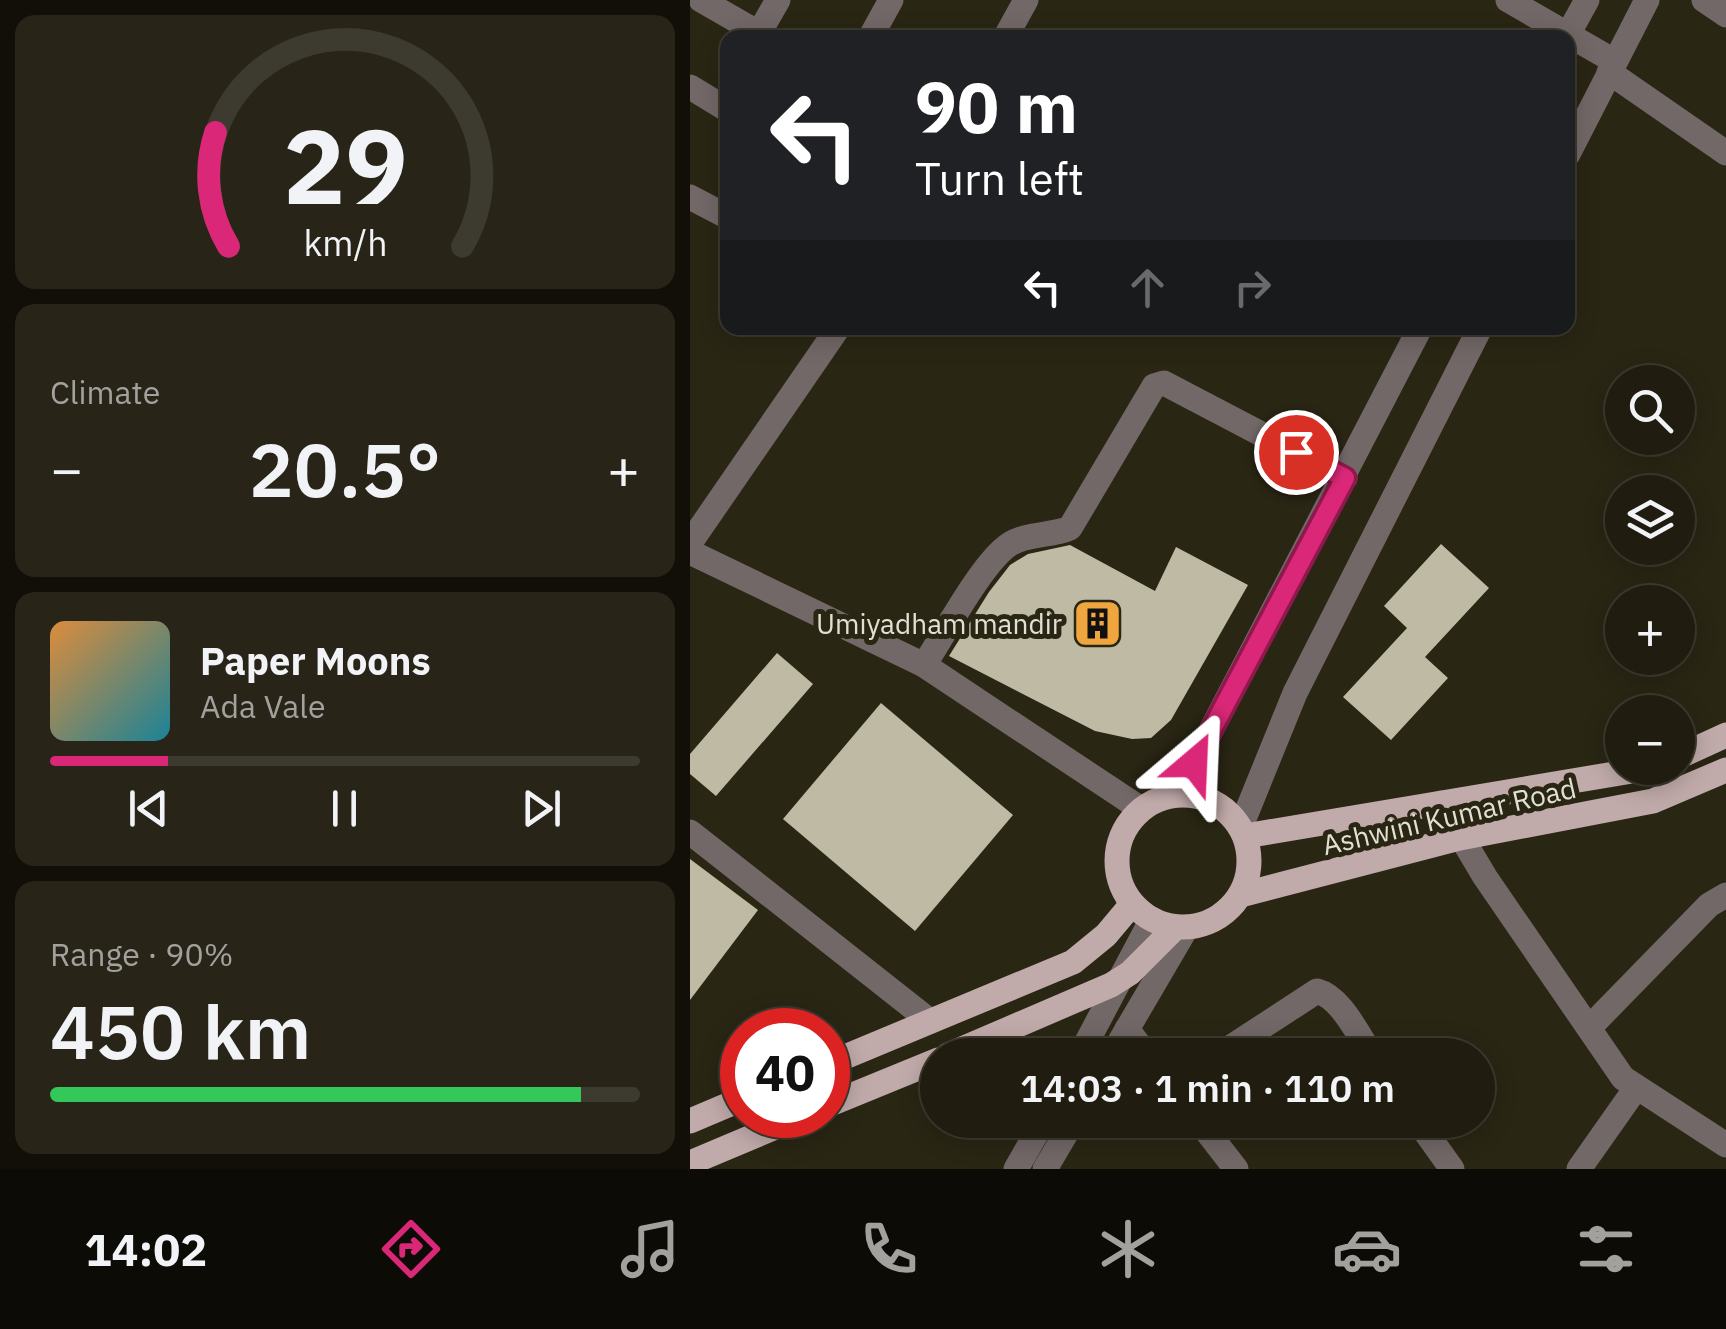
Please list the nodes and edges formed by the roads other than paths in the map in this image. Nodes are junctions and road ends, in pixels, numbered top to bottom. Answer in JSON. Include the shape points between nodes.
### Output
{"nodes":[{"id":1,"x":701,"y":0,"type":"edge"},
{"id":2,"x":778,"y":0,"type":"edge"},
{"id":3,"x":890,"y":0,"type":"edge"},
{"id":4,"x":1026,"y":0,"type":"edge"},
{"id":5,"x":1508,"y":0,"type":"edge"},
{"id":6,"x":1588,"y":0,"type":"edge"},
{"id":7,"x":1647,"y":0,"type":"edge"},
{"id":8,"x":1704,"y":0,"type":"edge"},
{"id":9,"x":1726,"y":15,"type":"edge"},
{"id":10,"x":754,"y":30,"type":"edge"},
{"id":11,"x":765,"y":30,"type":"edge"},
{"id":12,"x":874,"y":30,"type":"edge"},
{"id":13,"x":1009,"y":30,"type":"edge"},
{"id":14,"x":1559,"y":30,"type":"edge"},
{"id":15,"x":1570,"y":30,"type":"edge"},
{"id":16,"x":1575,"y":41,"type":"edge"},
{"id":17,"x":1612,"y":66,"type":"junction"},
{"id":18,"x":690,"y":87,"type":"edge"},
{"id":19,"x":720,"y":105,"type":"edge"},
{"id":20,"x":1575,"y":140,"type":"edge"},
{"id":21,"x":1726,"y":153,"type":"edge"},
{"id":22,"x":690,"y":196,"type":"edge"},
{"id":23,"x":720,"y":212,"type":"edge"},
{"id":24,"x":833,"y":335,"type":"edge"},
{"id":25,"x":1416,"y":335,"type":"edge"},
{"id":26,"x":1476,"y":335,"type":"edge"},
{"id":27,"x":1345,"y":478,"type":"junction"},
{"id":28,"x":690,"y":543,"type":"edge"},
{"id":29,"x":690,"y":552,"type":"edge"},
{"id":30,"x":924,"y":665,"type":"junction"},
{"id":31,"x":1726,"y":735,"type":"edge"},
{"id":32,"x":1695,"y":749,"type":"edge"},
{"id":33,"x":1726,"y":770,"type":"edge"},
{"id":34,"x":1605,"y":775,"type":"edge"},
{"id":35,"x":1178,"y":794,"type":"junction"},
{"id":36,"x":1441,"y":802,"type":"junction"},
{"id":37,"x":1141,"y":809,"type":"junction"},
{"id":38,"x":1243,"y":831,"type":"junction"},
{"id":39,"x":690,"y":832,"type":"edge"},
{"id":40,"x":1460,"y":838,"type":"junction"},
{"id":41,"x":1726,"y":894,"type":"edge"},
{"id":42,"x":1241,"y":895,"type":"junction"},
{"id":43,"x":1162,"y":919,"type":"junction"},
{"id":44,"x":1123,"y":978,"type":"junction"},
{"id":45,"x":930,"y":1021,"type":"junction"},
{"id":46,"x":1588,"y":1028,"type":"junction"},
{"id":47,"x":1127,"y":1029,"type":"junction"},
{"id":48,"x":989,"y":1038,"type":"edge"},
{"id":49,"x":1089,"y":1038,"type":"edge"},
{"id":50,"x":1122,"y":1038,"type":"edge"},
{"id":51,"x":1134,"y":1038,"type":"edge"},
{"id":52,"x":1245,"y":1038,"type":"edge"},
{"id":53,"x":1360,"y":1038,"type":"edge"},
{"id":54,"x":850,"y":1055,"type":"edge"},
{"id":55,"x":920,"y":1067,"type":"edge"},
{"id":56,"x":1636,"y":1088,"type":"junction"},
{"id":57,"x":850,"y":1096,"type":"edge"},
{"id":58,"x":720,"y":1108,"type":"edge"},
{"id":59,"x":690,"y":1121,"type":"edge"},
{"id":60,"x":748,"y":1138,"type":"edge"},
{"id":61,"x":1034,"y":1138,"type":"edge"},
{"id":62,"x":1063,"y":1138,"type":"edge"},
{"id":63,"x":1212,"y":1138,"type":"edge"},
{"id":64,"x":1430,"y":1138,"type":"edge"},
{"id":65,"x":1726,"y":1146,"type":"edge"},
{"id":66,"x":690,"y":1162,"type":"edge"},
{"id":67,"x":1016,"y":1169,"type":"edge"},
{"id":68,"x":1045,"y":1169,"type":"edge"},
{"id":69,"x":1236,"y":1169,"type":"edge"},
{"id":70,"x":1452,"y":1169,"type":"edge"},
{"id":71,"x":1579,"y":1169,"type":"edge"}],
"edges":[{"from":1,"to":10,"type":"street"},
{"from":2,"to":11,"type":"street"},
{"from":3,"to":12,"type":"street"},
{"from":4,"to":13,"type":"street"},
{"from":5,"to":14,"type":"street"},
{"from":6,"to":15,"type":"street"},
{"from":7,"to":17,"type":"street"},
{"from":8,"to":9,"type":"street"},
{"from":16,"to":17,"type":"street"},
{"from":17,"to":20,"type":"street"},
{"from":17,"to":21,"type":"street"},
{"from":18,"to":19,"type":"street"},
{"from":22,"to":23,"type":"street"},
{"from":24,"to":28,"type":"street"},
{"from":25,"to":27,"type":"street"},
{"from":26,"to":38,"type":"street","via":[[1294,693]]},
{"from":27,"to":30,"type":"street","via":[[1164,383],[1154,386],[1070,528],[1008,546]]},
{"from":27,"to":35,"type":"street"},
{"from":29,"to":30,"type":"street"},
{"from":30,"to":37,"type":"street"},
{"from":31,"to":32,"type":"main road"},
{"from":33,"to":40,"type":"main road","name":"Ashwini Kumar Road","via":[[1653,801]]},
{"from":34,"to":36,"type":"main road","name":"Ashwini Kumar Road"},
{"from":35,"to":37,"type":"main road"},
{"from":35,"to":38,"type":"main road","via":[[1214,801]]},
{"from":36,"to":38,"type":"main road","name":"Ashwini Kumar Road"},
{"from":36,"to":40,"type":"street"},
{"from":37,"to":43,"type":"main road","via":[[1127,824],[1117,865],[1121,885]]},
{"from":38,"to":42,"type":"main road","via":[[1250,860]]},
{"from":39,"to":45,"type":"street"},
{"from":40,"to":42,"type":"main road","name":"Ashwini Kumar Road"},
{"from":40,"to":46,"type":"street"},
{"from":41,"to":46,"type":"street"},
{"from":42,"to":43,"type":"main road","via":[[1213,921]]},
{"from":43,"to":44,"type":"main road"},
{"from":43,"to":45,"type":"main road","via":[[1106,936],[1073,962]]},
{"from":43,"to":47,"type":"street"},
{"from":44,"to":48,"type":"main road"},
{"from":44,"to":49,"type":"street"},
{"from":45,"to":54,"type":"main road"},
{"from":46,"to":56,"type":"street"},
{"from":47,"to":50,"type":"street"},
{"from":47,"to":51,"type":"street"},
{"from":52,"to":53,"type":"street","via":[[1317,991],[1328,994]]},
{"from":55,"to":57,"type":"main road"},
{"from":56,"to":65,"type":"street"},
{"from":56,"to":71,"type":"street"},
{"from":58,"to":59,"type":"main road"},
{"from":60,"to":66,"type":"main road"},
{"from":61,"to":67,"type":"street"},
{"from":62,"to":68,"type":"street"},
{"from":63,"to":69,"type":"street"},
{"from":64,"to":70,"type":"street"}]}
